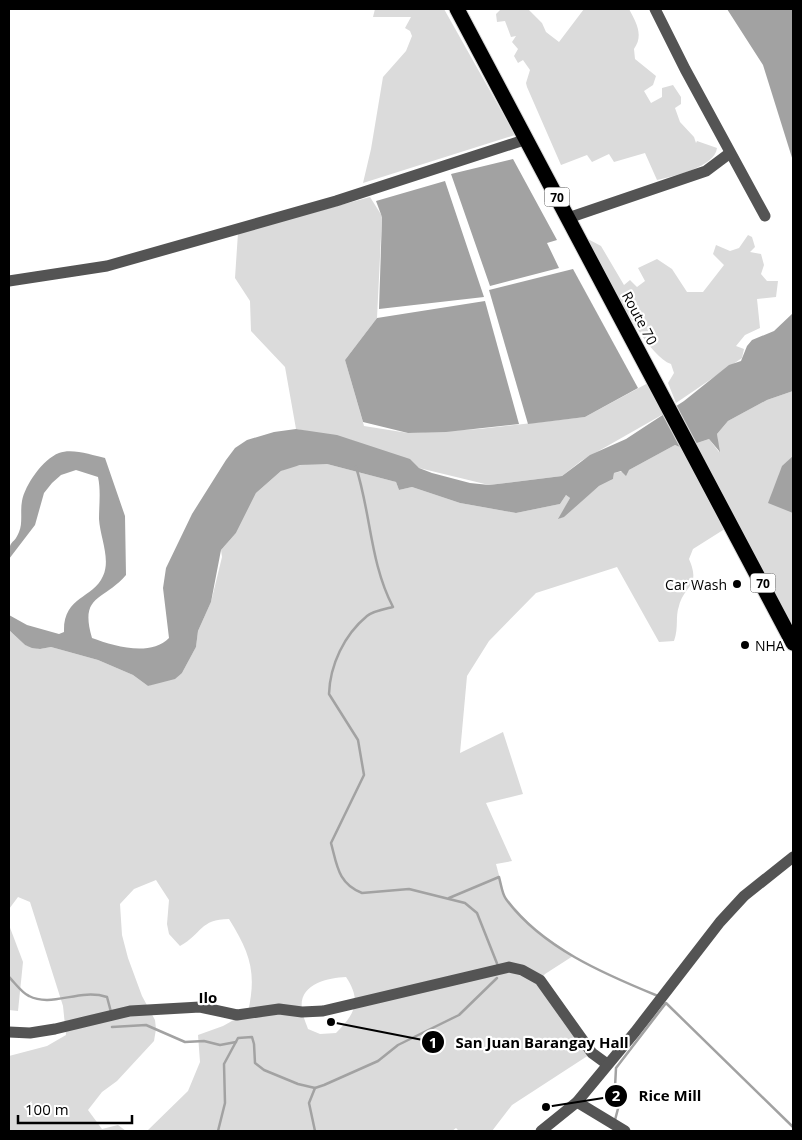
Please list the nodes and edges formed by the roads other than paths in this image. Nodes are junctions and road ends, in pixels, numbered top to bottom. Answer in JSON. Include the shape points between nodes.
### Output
{"nodes":[{"id":1,"x":457,"y":9,"type":"edge"},
{"id":2,"x":655,"y":9,"type":"edge"},
{"id":3,"x":527,"y":139,"type":"junction"},
{"id":4,"x":730,"y":153,"type":"junction"},
{"id":5,"x":765,"y":216,"type":"dead end"},
{"id":6,"x":568,"y":218,"type":"junction"},
{"id":7,"x":9,"y":281,"type":"edge"},
{"id":8,"x":793,"y":643,"type":"edge"},
{"id":9,"x":793,"y":857,"type":"edge"},
{"id":10,"x":9,"y":1032,"type":"edge"},
{"id":11,"x":607,"y":1064,"type":"junction"},
{"id":12,"x":577,"y":1102,"type":"junction"},
{"id":13,"x":541,"y":1131,"type":"edge"},
{"id":14,"x":625,"y":1131,"type":"edge"}],
"edges":[{"from":1,"to":3,"type":"highway","name":"Route 70","number":"70"},
{"from":2,"to":4,"type":"street"},
{"from":3,"to":6,"type":"highway","name":"Route 70","number":"70"},
{"from":3,"to":7,"type":"street","via":[[336,201],[107,266]]},
{"from":4,"to":5,"type":"street"},
{"from":4,"to":6,"type":"street","via":[[706,171]]},
{"from":6,"to":8,"type":"highway","name":"Route 70","number":"70"},
{"from":9,"to":11,"type":"street","via":[[744,896],[726,915]]},
{"from":10,"to":11,"type":"street","via":[[55,1029],[130,1011],[200,1006],[237,1015],[279,1009],[323,1011],[509,967],[540,980],[592,1052]]},
{"from":11,"to":12,"type":"street"},
{"from":12,"to":13,"type":"street"},
{"from":12,"to":14,"type":"street"}]}
